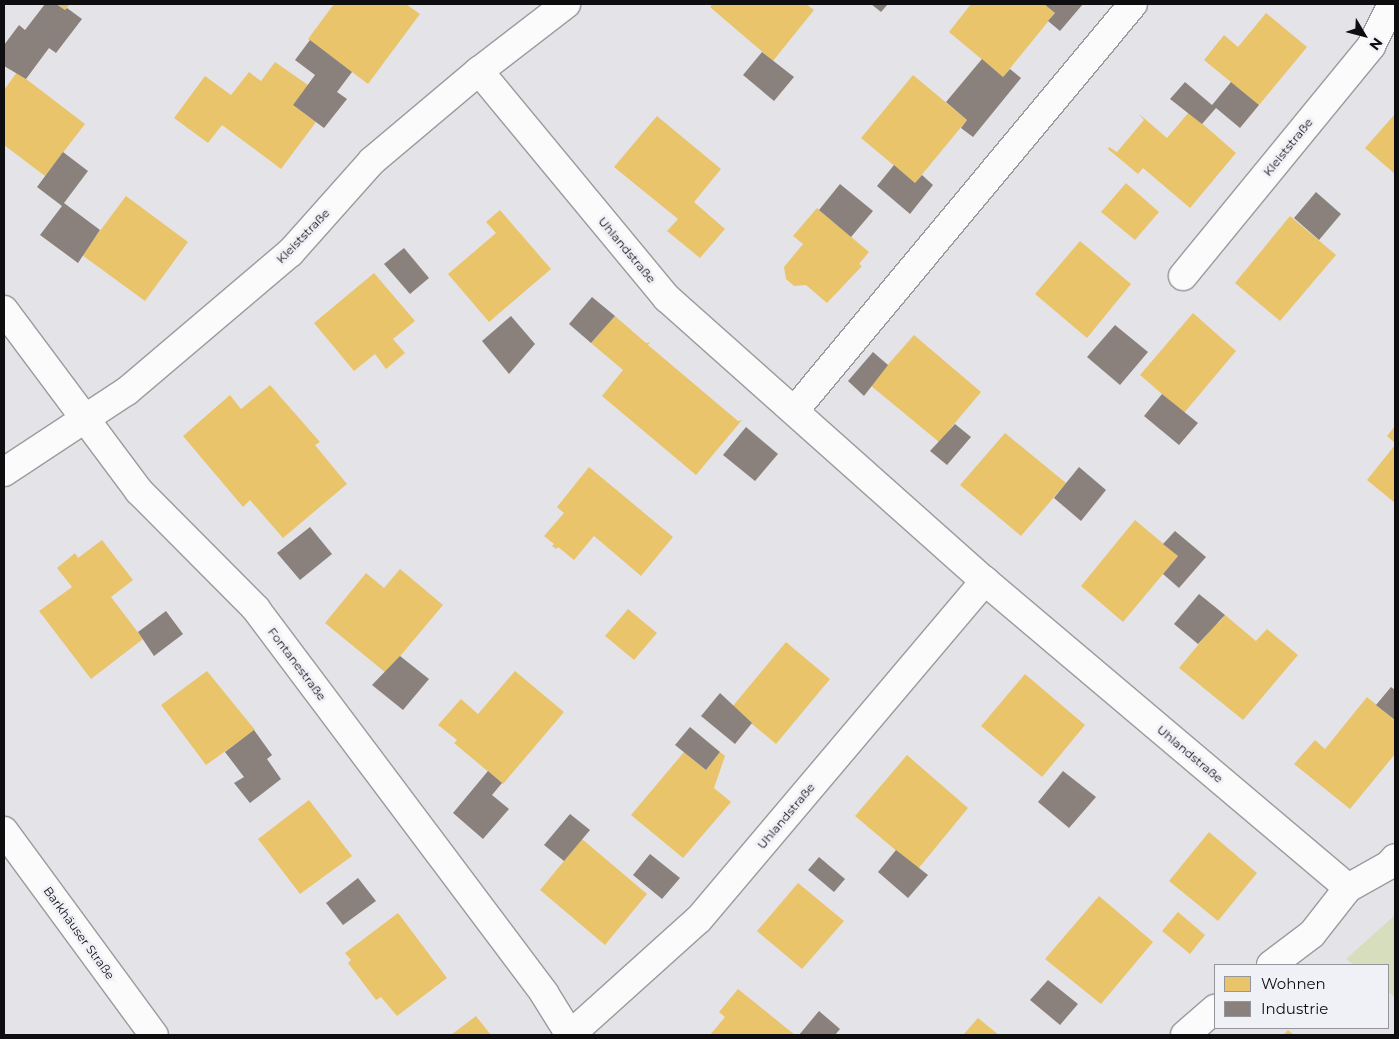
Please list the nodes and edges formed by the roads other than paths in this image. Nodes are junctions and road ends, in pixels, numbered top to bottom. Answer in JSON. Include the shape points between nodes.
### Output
{"nodes":[{"id":1,"x":566,"y":4,"type":"edge"},
{"id":2,"x":1133,"y":4,"type":"edge"},
{"id":3,"x":1387,"y":11,"type":"edge"},
{"id":4,"x":479,"y":71,"type":"junction"},
{"id":5,"x":1183,"y":276,"type":"dead end"},
{"id":6,"x":4,"y":310,"type":"edge"},
{"id":7,"x":795,"y":410,"type":"junction"},
{"id":8,"x":84,"y":418,"type":"junction"},
{"id":9,"x":4,"y":472,"type":"edge"},
{"id":10,"x":985,"y":582,"type":"junction"},
{"id":11,"x":4,"y":831,"type":"edge"},
{"id":12,"x":1395,"y":858,"type":"edge"},
{"id":13,"x":1348,"y":888,"type":"junction"},
{"id":14,"x":1272,"y":964,"type":"edge"},
{"id":15,"x":1214,"y":1010,"type":"edge"},
{"id":16,"x":154,"y":1035,"type":"edge"},
{"id":17,"x":570,"y":1035,"type":"edge"},
{"id":18,"x":1185,"y":1035,"type":"edge"}],
"edges":[{"from":1,"to":4,"type":"street","name":"Kleiststraße"},
{"from":2,"to":7,"type":"street"},
{"from":3,"to":5,"type":"street","name":"Kleiststraße","via":[[1371,46]]},
{"from":4,"to":7,"type":"street","name":"Uhlandstraße","via":[[667,298]]},
{"from":4,"to":8,"type":"street","name":"Kleiststraße","via":[[372,161],[290,253],[128,391]]},
{"from":6,"to":8,"type":"street","name":"Fontanestraße"},
{"from":7,"to":10,"type":"street","name":"Uhlandstraße"},
{"from":8,"to":9,"type":"street","name":"Kleiststraße"},
{"from":8,"to":17,"type":"street","name":"Fontanestraße","via":[[139,491],[256,609],[544,993]]},
{"from":10,"to":13,"type":"street","name":"Uhlandstraße"},
{"from":10,"to":17,"type":"street","name":"Uhlandstraße","via":[[699,918]]},
{"from":11,"to":16,"type":"street","name":"Barkhäuser Straße"},
{"from":12,"to":13,"type":"street","via":[[1389,865]]},
{"from":13,"to":14,"type":"street","via":[[1312,934]]},
{"from":15,"to":18,"type":"street"}]}
